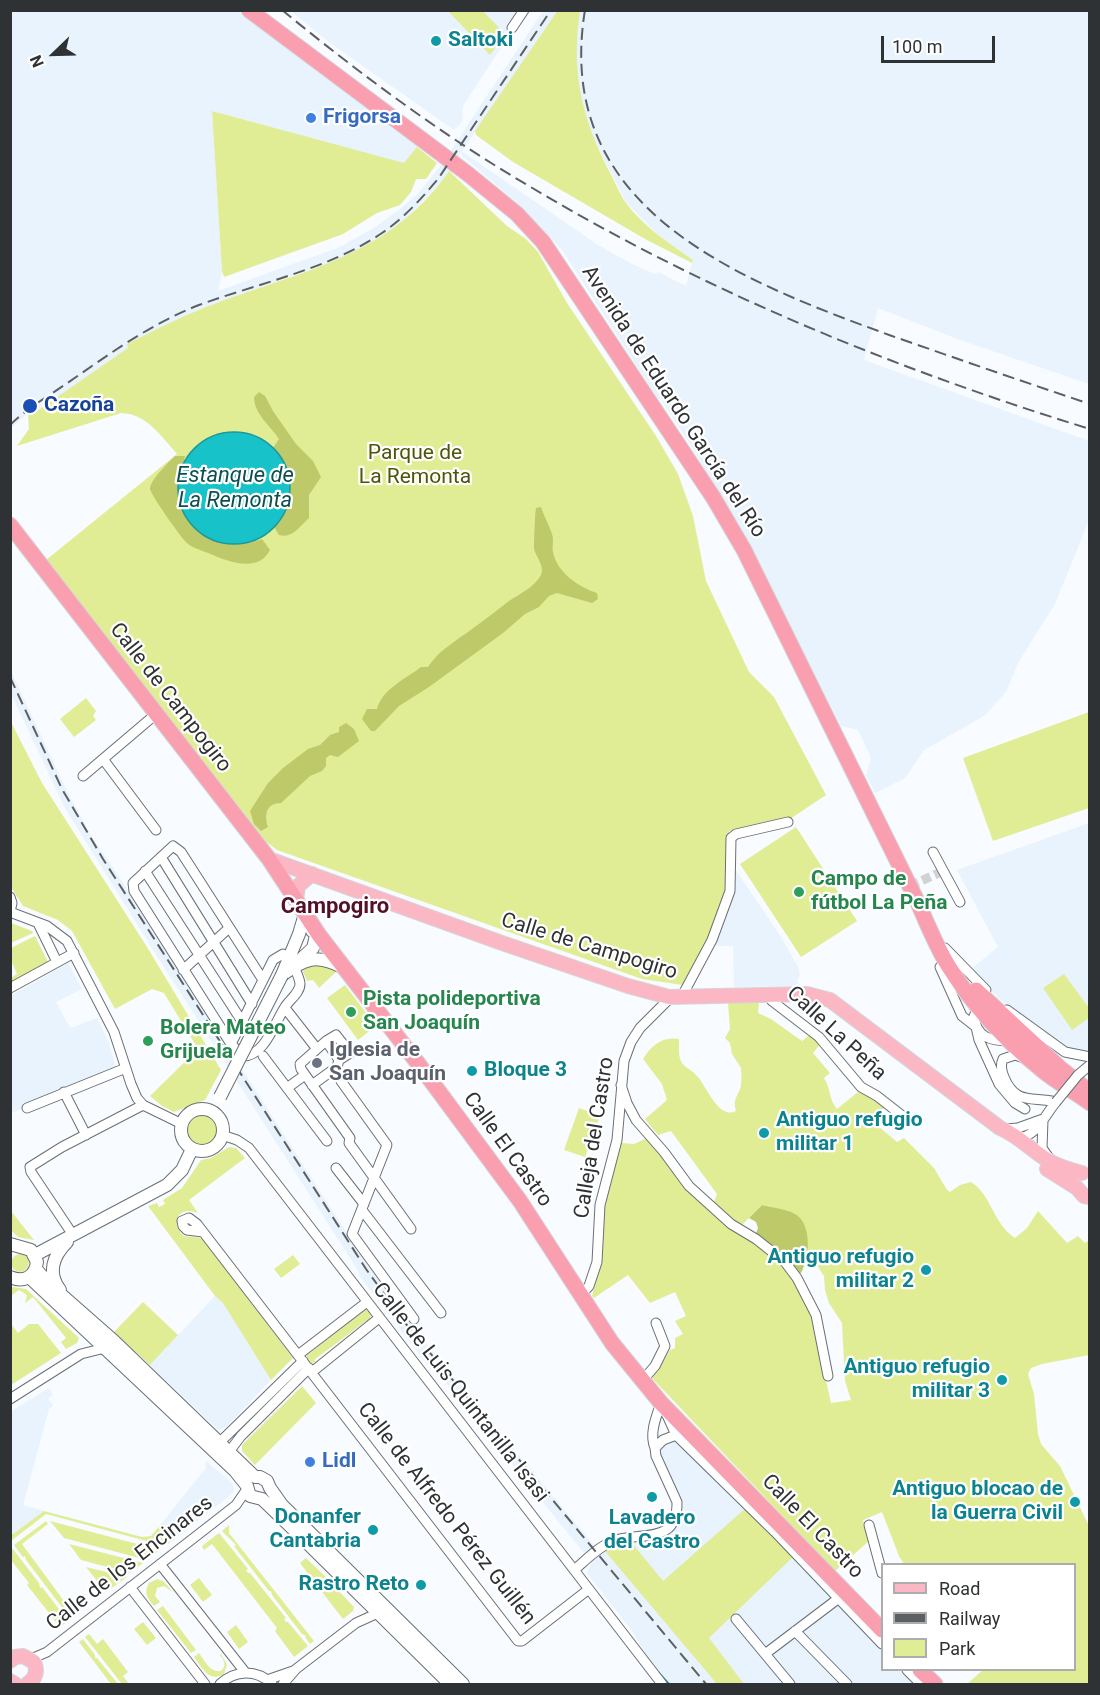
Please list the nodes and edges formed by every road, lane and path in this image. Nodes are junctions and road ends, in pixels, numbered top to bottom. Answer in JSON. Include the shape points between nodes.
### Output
{"nodes":[{"id":1,"x":249,"y":10,"type":"edge"},
{"id":2,"x":263,"y":10,"type":"edge"},
{"id":3,"x":524,"y":10,"type":"edge"},
{"id":4,"x":512,"y":28,"type":"dead end"},
{"id":5,"x":468,"y":174,"type":"junction"},
{"id":6,"x":10,"y":525,"type":"edge"},
{"id":7,"x":156,"y":714,"type":"junction"},
{"id":8,"x":103,"y":759,"type":"junction"},
{"id":9,"x":83,"y":776,"type":"dead end"},
{"id":10,"x":788,"y":822,"type":"dead end"},
{"id":11,"x":156,"y":830,"type":"dead end"},
{"id":12,"x":933,"y":852,"type":"dead end"},
{"id":13,"x":161,"y":857,"type":"junction"},
{"id":14,"x":269,"y":859,"type":"junction"},
{"id":15,"x":145,"y":871,"type":"junction"},
{"id":16,"x":312,"y":874,"type":"junction"},
{"id":17,"x":10,"y":897,"type":"edge"},
{"id":18,"x":296,"y":901,"type":"junction"},
{"id":19,"x":960,"y":903,"type":"dead end"},
{"id":20,"x":919,"y":906,"type":"junction"},
{"id":21,"x":305,"y":914,"type":"junction"},
{"id":22,"x":38,"y":923,"type":"junction"},
{"id":23,"x":229,"y":928,"type":"junction"},
{"id":24,"x":317,"y":931,"type":"junction"},
{"id":25,"x":300,"y":934,"type":"junction"},
{"id":26,"x":214,"y":943,"type":"junction"},
{"id":27,"x":74,"y":953,"type":"junction"},
{"id":28,"x":199,"y":957,"type":"junction"},
{"id":29,"x":57,"y":962,"type":"junction"},
{"id":30,"x":292,"y":962,"type":"junction"},
{"id":31,"x":940,"y":967,"type":"dead end"},
{"id":32,"x":346,"y":969,"type":"junction"},
{"id":33,"x":183,"y":970,"type":"junction"},
{"id":34,"x":263,"y":980,"type":"junction"},
{"id":35,"x":10,"y":988,"type":"edge"},
{"id":36,"x":768,"y":995,"type":"junction"},
{"id":37,"x":676,"y":998,"type":"junction"},
{"id":38,"x":252,"y":1004,"type":"junction"},
{"id":39,"x":978,"y":1007,"type":"junction"},
{"id":40,"x":285,"y":1008,"type":"junction"},
{"id":41,"x":1001,"y":1017,"type":"junction"},
{"id":42,"x":243,"y":1023,"type":"junction"},
{"id":43,"x":976,"y":1027,"type":"junction"},
{"id":44,"x":984,"y":1035,"type":"junction"},
{"id":45,"x":1010,"y":1041,"type":"junction"},
{"id":46,"x":234,"y":1047,"type":"junction"},
{"id":47,"x":317,"y":1049,"type":"junction"},
{"id":48,"x":263,"y":1056,"type":"dead end"},
{"id":49,"x":1089,"y":1057,"type":"edge"},
{"id":50,"x":338,"y":1064,"type":"junction"},
{"id":51,"x":1089,"y":1065,"type":"edge"},
{"id":52,"x":126,"y":1068,"type":"junction"},
{"id":53,"x":1040,"y":1068,"type":"junction"},
{"id":54,"x":304,"y":1075,"type":"junction"},
{"id":55,"x":312,"y":1085,"type":"junction"},
{"id":56,"x":621,"y":1085,"type":"junction"},
{"id":57,"x":287,"y":1088,"type":"junction"},
{"id":58,"x":64,"y":1092,"type":"junction"},
{"id":59,"x":1089,"y":1092,"type":"edge"},
{"id":60,"x":1056,"y":1102,"type":"junction"},
{"id":61,"x":1089,"y":1103,"type":"edge"},
{"id":62,"x":143,"y":1105,"type":"junction"},
{"id":63,"x":27,"y":1108,"type":"dead end"},
{"id":64,"x":1025,"y":1109,"type":"dead end"},
{"id":65,"x":212,"y":1113,"type":"junction"},
{"id":66,"x":1043,"y":1119,"type":"junction"},
{"id":67,"x":909,"y":1121,"type":"dead end"},
{"id":68,"x":182,"y":1124,"type":"junction"},
{"id":69,"x":1009,"y":1134,"type":"junction"},
{"id":70,"x":86,"y":1135,"type":"junction"},
{"id":71,"x":222,"y":1135,"type":"junction"},
{"id":72,"x":327,"y":1141,"type":"dead end"},
{"id":73,"x":192,"y":1149,"type":"junction"},
{"id":74,"x":336,"y":1168,"type":"dead end"},
{"id":75,"x":1063,"y":1168,"type":"junction"},
{"id":76,"x":1086,"y":1172,"type":"edge"},
{"id":77,"x":375,"y":1178,"type":"junction"},
{"id":78,"x":1077,"y":1188,"type":"junction"},
{"id":79,"x":1089,"y":1197,"type":"edge"},
{"id":80,"x":363,"y":1207,"type":"junction"},
{"id":81,"x":411,"y":1228,"type":"dead end"},
{"id":82,"x":202,"y":1232,"type":"dead end"},
{"id":83,"x":74,"y":1234,"type":"junction"},
{"id":84,"x":12,"y":1247,"type":"edge"},
{"id":85,"x":35,"y":1255,"type":"junction"},
{"id":86,"x":33,"y":1273,"type":"junction"},
{"id":87,"x":10,"y":1277,"type":"edge"},
{"id":88,"x":580,"y":1296,"type":"junction"},
{"id":89,"x":367,"y":1302,"type":"junction"},
{"id":90,"x":72,"y":1303,"type":"junction"},
{"id":91,"x":441,"y":1313,"type":"dead end"},
{"id":92,"x":379,"y":1318,"type":"junction"},
{"id":93,"x":414,"y":1319,"type":"dead end"},
{"id":94,"x":656,"y":1323,"type":"dead end"},
{"id":95,"x":90,"y":1334,"type":"junction"},
{"id":96,"x":105,"y":1348,"type":"junction"},
{"id":97,"x":81,"y":1354,"type":"junction"},
{"id":98,"x":305,"y":1364,"type":"junction"},
{"id":99,"x":828,"y":1376,"type":"dead end"},
{"id":100,"x":642,"y":1381,"type":"junction"},
{"id":101,"x":10,"y":1399,"type":"edge"},
{"id":102,"x":661,"y":1403,"type":"junction"},
{"id":103,"x":676,"y":1436,"type":"junction"},
{"id":104,"x":219,"y":1443,"type":"junction"},
{"id":105,"x":655,"y":1448,"type":"junction"},
{"id":106,"x":228,"y":1453,"type":"junction"},
{"id":107,"x":270,"y":1488,"type":"junction"},
{"id":108,"x":253,"y":1490,"type":"junction"},
{"id":109,"x":869,"y":1525,"type":"dead end"},
{"id":110,"x":160,"y":1564,"type":"junction"},
{"id":111,"x":574,"y":1569,"type":"junction"},
{"id":112,"x":881,"y":1569,"type":"edge"},
{"id":113,"x":130,"y":1587,"type":"junction"},
{"id":114,"x":589,"y":1589,"type":"junction"},
{"id":115,"x":839,"y":1598,"type":"junction"},
{"id":116,"x":363,"y":1599,"type":"junction"},
{"id":117,"x":378,"y":1613,"type":"junction"},
{"id":118,"x":736,"y":1619,"type":"dead end"},
{"id":119,"x":356,"y":1623,"type":"junction"},
{"id":120,"x":881,"y":1626,"type":"edge"},
{"id":121,"x":795,"y":1631,"type":"junction"},
{"id":122,"x":881,"y":1643,"type":"edge"},
{"id":123,"x":765,"y":1654,"type":"junction"},
{"id":124,"x":296,"y":1669,"type":"junction"},
{"id":125,"x":908,"y":1671,"type":"edge"},
{"id":126,"x":921,"y":1671,"type":"edge"},
{"id":127,"x":245,"y":1672,"type":"junction"},
{"id":128,"x":21,"y":1673,"type":"edge"},
{"id":129,"x":269,"y":1682,"type":"edge"},
{"id":130,"x":205,"y":1684,"type":"edge"},
{"id":131,"x":220,"y":1684,"type":"edge"},
{"id":132,"x":283,"y":1684,"type":"edge"},
{"id":133,"x":450,"y":1684,"type":"edge"},
{"id":134,"x":463,"y":1684,"type":"edge"},
{"id":135,"x":662,"y":1684,"type":"edge"},
{"id":136,"x":790,"y":1684,"type":"edge"},
{"id":137,"x":847,"y":1684,"type":"edge"},
{"id":138,"x":921,"y":1684,"type":"edge"},
{"id":139,"x":935,"y":1684,"type":"edge"}],
"edges":[{"from":1,"to":5,"type":"highway","name":"Avenida de Eduardo García del Río"},
{"from":2,"to":5,"type":"highway","name":"Avenida de Eduardo García del Río"},
{"from":3,"to":4,"type":"street"},
{"from":5,"to":20,"type":"highway","name":"Avenida de Eduardo García del Río","via":[[517,214],[543,242],[713,497],[744,550]]},
{"from":6,"to":7,"type":"highway","name":"Calle de Campogiro"},
{"from":7,"to":8,"type":"street"},
{"from":7,"to":14,"type":"highway","name":"Calle de Campogiro"},
{"from":8,"to":9,"type":"street"},
{"from":8,"to":11,"type":"street"},
{"from":10,"to":37,"type":"street","name":"Calleja del Castro","via":[[731,838],[730,891],[717,928]]},
{"from":12,"to":19,"type":"street"},
{"from":13,"to":15,"type":"street"},
{"from":13,"to":23,"type":"street","via":[[173,846],[181,852]]},
{"from":13,"to":26,"type":"street"},
{"from":14,"to":16,"type":"main road","name":"Calle de Campogiro"},
{"from":14,"to":18,"type":"highway","name":"Calle El Castro"},
{"from":15,"to":28,"type":"street"},
{"from":15,"to":33,"type":"street","via":[[133,883],[134,891]]},
{"from":16,"to":18,"type":"main road","via":[[298,886]]},
{"from":16,"to":37,"type":"main road","name":"Calle de Campogiro","via":[[628,986]]},
{"from":17,"to":22,"type":"street","via":[[10,912]]},
{"from":18,"to":21,"type":"highway","name":"Calle El Castro"},
{"from":20,"to":39,"type":"highway","name":"Avenida de Eduardo García del Río","via":[[937,947]]},
{"from":20,"to":41,"type":"highway","name":"Avenida de Eduardo García del Río","via":[[973,987]]},
{"from":21,"to":24,"type":"highway","name":"Calle El Castro"},
{"from":21,"to":25,"type":"main road"},
{"from":22,"to":27,"type":"street","via":[[61,935]]},
{"from":22,"to":29,"type":"street"},
{"from":23,"to":26,"type":"street"},
{"from":23,"to":34,"type":"street"},
{"from":24,"to":25,"type":"main road"},
{"from":24,"to":30,"type":"main road","via":[[313,948]]},
{"from":24,"to":32,"type":"highway","name":"Calle El Castro"},
{"from":25,"to":30,"type":"main road"},
{"from":26,"to":28,"type":"street"},
{"from":26,"to":38,"type":"street"},
{"from":27,"to":29,"type":"street"},
{"from":27,"to":52,"type":"street","via":[[114,1032]]},
{"from":28,"to":33,"type":"street"},
{"from":28,"to":42,"type":"street"},
{"from":29,"to":35,"type":"street"},
{"from":30,"to":32,"type":"main road","via":[[320,958]]},
{"from":30,"to":34,"type":"street","via":[[283,954],[273,960]]},
{"from":30,"to":40,"type":"street","via":[[300,983]]},
{"from":30,"to":65,"type":"main road","bridge":true},
{"from":31,"to":43,"type":"street","via":[[962,1016]]},
{"from":32,"to":88,"type":"highway","name":"Calle El Castro","via":[[514,1193]]},
{"from":33,"to":46,"type":"street"},
{"from":34,"to":38,"type":"street"},
{"from":36,"to":37,"type":"main road","name":"Calle de Campogiro"},
{"from":36,"to":67,"type":"street","name":"Calle La Peña","via":[[819,1037],[861,1087]]},
{"from":36,"to":69,"type":"main road","name":"Calle de Campogiro","via":[[807,994],[830,1000]]},
{"from":37,"to":56,"type":"street","name":"Calleja del Castro","via":[[649,1017],[631,1042]]},
{"from":38,"to":42,"type":"street"},
{"from":39,"to":41,"type":"highway","name":"Avenida de Eduardo García del Río"},
{"from":39,"to":43,"type":"street","via":[[974,1016]]},
{"from":40,"to":46,"type":"street","via":[[260,1048],[249,1053],[246,1044]]},
{"from":40,"to":47,"type":"street"},
{"from":41,"to":44,"type":"street"},
{"from":41,"to":45,"type":"highway","name":"Avenida de Eduardo García del Río"},
{"from":41,"to":49,"type":"street","via":[[1065,1052]]},
{"from":41,"to":59,"type":"highway","name":"Avenida de Eduardo García del Río"},
{"from":42,"to":46,"type":"street"},
{"from":43,"to":44,"type":"street"},
{"from":43,"to":64,"type":"street","via":[[999,1084]]},
{"from":44,"to":45,"type":"street","name":"Avenida de Eduardo García del Río","via":[[991,1040]]},
{"from":45,"to":53,"type":"highway","name":"Avenida de Eduardo García del Río"},
{"from":47,"to":50,"type":"street","via":[[326,1041]]},
{"from":47,"to":54,"type":"street","via":[[300,1064]]},
{"from":48,"to":57,"type":"street"},
{"from":50,"to":55,"type":"street"},
{"from":50,"to":77,"type":"street","via":[[341,1082],[387,1145]]},
{"from":51,"to":60,"type":"street","bridge":true},
{"from":52,"to":58,"type":"street"},
{"from":52,"to":62,"type":"street"},
{"from":53,"to":60,"type":"street","via":[[1015,1055],[1004,1059],[1001,1070],[1008,1086],[1022,1097]]},
{"from":53,"to":61,"type":"highway","name":"Avenida de Eduardo García del Río"},
{"from":54,"to":55,"type":"street"},
{"from":54,"to":57,"type":"street"},
{"from":55,"to":77,"type":"street"},
{"from":56,"to":88,"type":"street","name":"Calleja del Castro","via":[[617,1140],[600,1205],[597,1262],[589,1286]]},
{"from":56,"to":99,"type":"street","via":[[636,1120],[689,1186],[731,1224],[785,1262],[797,1278],[816,1315]]},
{"from":57,"to":72,"type":"street"},
{"from":58,"to":63,"type":"street"},
{"from":58,"to":70,"type":"street"},
{"from":60,"to":66,"type":"street"},
{"from":62,"to":68,"type":"street"},
{"from":62,"to":70,"type":"street"},
{"from":65,"to":68,"type":"main road","via":[[195,1111]]},
{"from":65,"to":71,"type":"main road","via":[[220,1120]]},
{"from":66,"to":69,"type":"street"},
{"from":66,"to":69,"type":"street","via":[[1034,1132]]},
{"from":66,"to":75,"type":"street","via":[[1043,1151]]},
{"from":68,"to":73,"type":"main road","via":[[184,1140]]},
{"from":69,"to":75,"type":"main road","name":"Calle de Campogiro"},
{"from":69,"to":78,"type":"main road","name":"Calle de Campogiro"},
{"from":70,"to":83,"type":"street","via":[[30,1167]]},
{"from":71,"to":73,"type":"main road","via":[[208,1150]]},
{"from":71,"to":89,"type":"street","name":"Calle de Luis Quintanilla Isasi","via":[[249,1148]]},
{"from":73,"to":83,"type":"main road","via":[[182,1170],[167,1185]]},
{"from":74,"to":80,"type":"street"},
{"from":75,"to":76,"type":"main road","name":"Calle de Campogiro"},
{"from":76,"to":78,"type":"main road"},
{"from":77,"to":80,"type":"street"},
{"from":77,"to":81,"type":"street"},
{"from":78,"to":79,"type":"main road","name":"Calle de Campogiro"},
{"from":80,"to":91,"type":"street"},
{"from":80,"to":93,"type":"street","via":[[352,1234]]},
{"from":82,"to":98,"type":"street","name":"Calle de Alfredo Pérez Guillén"},
{"from":83,"to":85,"type":"main road"},
{"from":83,"to":90,"type":"main road","via":[[58,1251],[52,1269],[54,1282]]},
{"from":84,"to":85,"type":"main road","via":[[28,1248]]},
{"from":85,"to":86,"type":"main road"},
{"from":86,"to":87,"type":"main road","via":[[20,1280]]},
{"from":86,"to":90,"type":"main road"},
{"from":86,"to":95,"type":"main road"},
{"from":88,"to":100,"type":"highway","name":"Calle El Castro"},
{"from":89,"to":92,"type":"street","name":"Calle de Luis Quintanilla Isasi"},
{"from":89,"to":98,"type":"street"},
{"from":90,"to":104,"type":"main road"},
{"from":92,"to":98,"type":"street"},
{"from":92,"to":111,"type":"street","name":"Calle de Luis Quintanilla Isasi"},
{"from":94,"to":100,"type":"street","via":[[665,1346]]},
{"from":95,"to":96,"type":"main road"},
{"from":95,"to":97,"type":"street"},
{"from":96,"to":97,"type":"street"},
{"from":96,"to":108,"type":"main road"},
{"from":97,"to":101,"type":"street"},
{"from":98,"to":104,"type":"street"},
{"from":98,"to":106,"type":"street"},
{"from":98,"to":114,"type":"street","name":"Calle de Alfredo Pérez Guillén","via":[[518,1641]]},
{"from":100,"to":102,"type":"highway","name":"Calle El Castro"},
{"from":102,"to":103,"type":"street","name":"Calle El Castro"},
{"from":102,"to":105,"type":"street","via":[[652,1441]]},
{"from":102,"to":120,"type":"highway","name":"Calle El Castro"},
{"from":103,"to":105,"type":"street"},
{"from":103,"to":115,"type":"street","name":"Calle El Castro"},
{"from":104,"to":106,"type":"main road"},
{"from":105,"to":111,"type":"street","via":[[677,1502],[667,1531],[613,1541]]},
{"from":106,"to":108,"type":"main road"},
{"from":107,"to":108,"type":"main road","via":[[266,1497]]},
{"from":107,"to":108,"type":"main road","via":[[265,1479]]},
{"from":107,"to":134,"type":"main road","via":[[282,1505]]},
{"from":108,"to":110,"type":"street","name":"Calle de los Encinares"},
{"from":108,"to":116,"type":"main road"},
{"from":109,"to":112,"type":"street"},
{"from":110,"to":113,"type":"street","name":"Calle de los Encinares"},
{"from":110,"to":127,"type":"street"},
{"from":111,"to":114,"type":"street","name":"Calle de Luis Quintanilla Isasi"},
{"from":113,"to":128,"type":"street","name":"Calle de los Encinares"},
{"from":113,"to":130,"type":"street"},
{"from":114,"to":135,"type":"street","name":"Calle de Luis Quintanilla Isasi"},
{"from":115,"to":121,"type":"street","name":"Calle El Castro"},
{"from":115,"to":122,"type":"street","name":"Calle El Castro"},
{"from":116,"to":117,"type":"main road"},
{"from":116,"to":119,"type":"street","via":[[364,1608]]},
{"from":117,"to":119,"type":"street"},
{"from":117,"to":133,"type":"main road"},
{"from":118,"to":123,"type":"street"},
{"from":119,"to":124,"type":"street"},
{"from":121,"to":123,"type":"street","name":"Calle El Castro"},
{"from":121,"to":137,"type":"street"},
{"from":123,"to":136,"type":"street"},
{"from":124,"to":129,"type":"street"},
{"from":124,"to":132,"type":"street"},
{"from":125,"to":138,"type":"street"},
{"from":126,"to":139,"type":"highway"},
{"from":127,"to":129,"type":"street"},
{"from":127,"to":131,"type":"street"}]}
